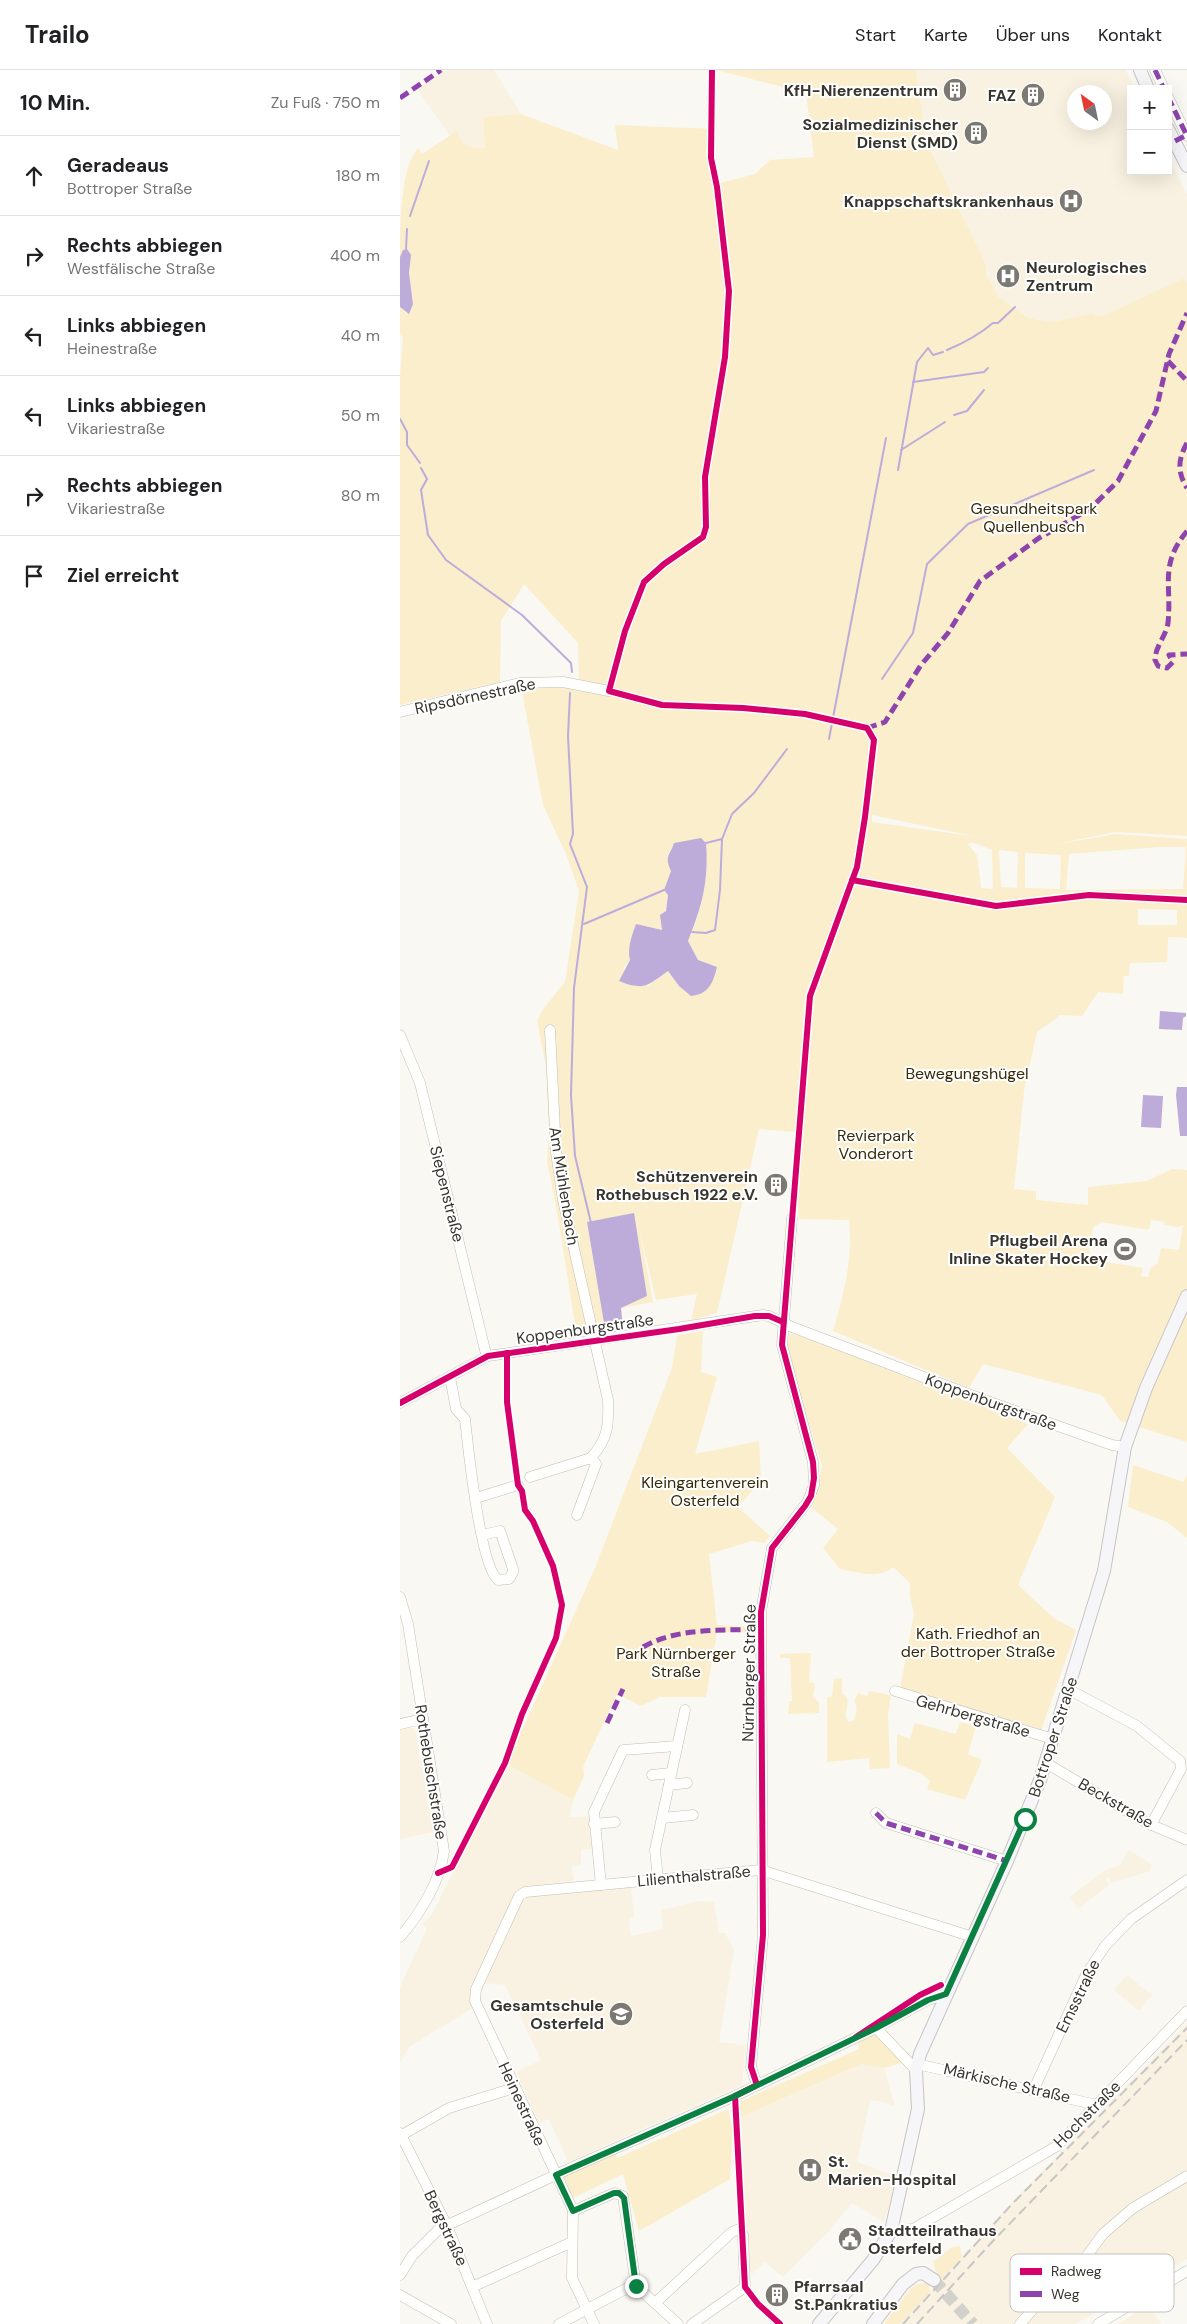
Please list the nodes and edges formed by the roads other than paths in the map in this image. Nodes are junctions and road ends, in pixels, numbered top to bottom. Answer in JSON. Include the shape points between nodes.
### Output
{"nodes":[{"id":1,"x":1140,"y":70,"type":"edge"},
{"id":2,"x":1155,"y":70,"type":"edge"},
{"id":3,"x":1146,"y":85,"type":"edge"},
{"id":4,"x":1162,"y":85,"type":"edge"},
{"id":5,"x":1172,"y":105,"type":"edge"},
{"id":6,"x":1168,"y":130,"type":"edge"},
{"id":7,"x":1187,"y":135,"type":"edge"},
{"id":8,"x":1174,"y":141,"type":"junction"},
{"id":9,"x":1187,"y":166,"type":"edge"},
{"id":10,"x":609,"y":691,"type":"dead end"},
{"id":11,"x":400,"y":712,"type":"edge"},
{"id":12,"x":550,"y":1030,"type":"dead end"},
{"id":13,"x":400,"y":1034,"type":"edge"},
{"id":14,"x":792,"y":1218,"type":"dead end"},
{"id":15,"x":1187,"y":1296,"type":"edge"},
{"id":16,"x":783,"y":1322,"type":"junction"},
{"id":17,"x":595,"y":1341,"type":"junction"},
{"id":18,"x":488,"y":1356,"type":"junction"},
{"id":19,"x":450,"y":1377,"type":"junction"},
{"id":20,"x":400,"y":1403,"type":"edge"},
{"id":21,"x":1125,"y":1447,"type":"junction"},
{"id":22,"x":591,"y":1458,"type":"junction"},
{"id":23,"x":530,"y":1477,"type":"dead end"},
{"id":24,"x":518,"y":1485,"type":"dead end"},
{"id":25,"x":476,"y":1498,"type":"junction"},
{"id":26,"x":577,"y":1515,"type":"dead end"},
{"id":27,"x":482,"y":1535,"type":"junction"},
{"id":28,"x":400,"y":1597,"type":"edge"},
{"id":29,"x":1068,"y":1689,"type":"junction"},
{"id":30,"x":895,"y":1691,"type":"dead end"},
{"id":31,"x":685,"y":1710,"type":"dead end"},
{"id":32,"x":423,"y":1719,"type":"junction"},
{"id":33,"x":400,"y":1724,"type":"edge"},
{"id":34,"x":1053,"y":1739,"type":"junction"},
{"id":35,"x":677,"y":1746,"type":"junction"},
{"id":36,"x":1046,"y":1763,"type":"junction"},
{"id":37,"x":671,"y":1773,"type":"junction"},
{"id":38,"x":652,"y":1775,"type":"dead end"},
{"id":39,"x":687,"y":1783,"type":"dead end"},
{"id":40,"x":669,"y":1785,"type":"junction"},
{"id":41,"x":876,"y":1813,"type":"dead end"},
{"id":42,"x":693,"y":1815,"type":"dead end"},
{"id":43,"x":662,"y":1818,"type":"junction"},
{"id":44,"x":615,"y":1822,"type":"dead end"},
{"id":45,"x":594,"y":1824,"type":"junction"},
{"id":46,"x":1151,"y":1825,"type":"junction"},
{"id":47,"x":1187,"y":1840,"type":"edge"},
{"id":48,"x":1007,"y":1861,"type":"junction"},
{"id":49,"x":761,"y":1870,"type":"junction"},
{"id":50,"x":658,"y":1879,"type":"junction"},
{"id":51,"x":1187,"y":1880,"type":"edge"},
{"id":52,"x":601,"y":1885,"type":"junction"},
{"id":53,"x":525,"y":1892,"type":"joint"},
{"id":54,"x":973,"y":1937,"type":"junction"},
{"id":55,"x":400,"y":1938,"type":"edge"},
{"id":56,"x":946,"y":1994,"type":"junction"},
{"id":57,"x":1187,"y":2012,"type":"edge"},
{"id":58,"x":876,"y":2028,"type":"junction"},
{"id":59,"x":917,"y":2067,"type":"junction"},
{"id":60,"x":757,"y":2085,"type":"junction"},
{"id":61,"x":514,"y":2088,"type":"junction"},
{"id":62,"x":1034,"y":2089,"type":"junction"},
{"id":63,"x":1097,"y":2105,"type":"junction"},
{"id":64,"x":401,"y":2134,"type":"edge"},
{"id":65,"x":556,"y":2175,"type":"junction"},
{"id":66,"x":1187,"y":2176,"type":"edge"},
{"id":67,"x":573,"y":2211,"type":"junction"},
{"id":68,"x":447,"y":2226,"type":"junction"},
{"id":69,"x":891,"y":2231,"type":"junction"},
{"id":70,"x":572,"y":2242,"type":"junction"},
{"id":71,"x":1088,"y":2254,"type":"edge"},
{"id":72,"x":1187,"y":2271,"type":"edge"},
{"id":73,"x":400,"y":2275,"type":"edge"},
{"id":74,"x":1174,"y":2279,"type":"edge"},
{"id":75,"x":934,"y":2280,"type":"tunnel mouth"},
{"id":76,"x":635,"y":2284,"type":"junction"},
{"id":77,"x":472,"y":2287,"type":"junction"},
{"id":78,"x":400,"y":2295,"type":"edge"},
{"id":79,"x":655,"y":2303,"type":"junction"},
{"id":80,"x":586,"y":2308,"type":"junction"},
{"id":81,"x":1030,"y":2312,"type":"edge"},
{"id":82,"x":1118,"y":2312,"type":"edge"},
{"id":83,"x":821,"y":2323,"type":"edge"},
{"id":84,"x":451,"y":2324,"type":"edge"},
{"id":85,"x":487,"y":2324,"type":"edge"},
{"id":86,"x":559,"y":2324,"type":"edge"},
{"id":87,"x":594,"y":2324,"type":"edge"},
{"id":88,"x":678,"y":2324,"type":"edge"},
{"id":89,"x":692,"y":2324,"type":"edge"},
{"id":90,"x":873,"y":2324,"type":"edge"},
{"id":91,"x":1020,"y":2324,"type":"edge"},
{"id":92,"x":1098,"y":2324,"type":"edge"}],
"edges":[{"from":1,"to":3,"type":"main road"},
{"from":2,"to":4,"type":"street"},
{"from":5,"to":7,"type":"street"},
{"from":6,"to":8,"type":"main road"},
{"from":7,"to":8,"type":"street"},
{"from":8,"to":9,"type":"main road"},
{"from":10,"to":11,"type":"street","name":"Ripsdörnestraße","via":[[576,684],[530,682]]},
{"from":12,"to":17,"type":"street","name":"Am Mühlenbach","via":[[556,1152],[563,1200]]},
{"from":13,"to":18,"type":"street","name":"Siepenstraße","via":[[420,1083]]},
{"from":14,"to":16,"type":"street","name":"Nürnberger Straße"},
{"from":15,"to":21,"type":"main road","name":"Bottroper Straße","via":[[1146,1388]]},
{"from":16,"to":17,"type":"street","name":"Koppenburgstraße","via":[[769,1316],[755,1316]]},
{"from":16,"to":21,"type":"street","name":"Koppenburgstraße","via":[[1018,1413]]},
{"from":16,"to":49,"type":"street","name":"Nürnberger Straße","via":[[783,1353],[813,1462],[814,1478],[806,1506],[772,1548],[761,1612]]},
{"from":17,"to":18,"type":"street","name":"Koppenburgstraße"},
{"from":17,"to":22,"type":"street","name":"Am Mühlenbach","via":[[606,1389],[608,1415],[603,1445]]},
{"from":18,"to":19,"type":"street","name":"Koppenburgstraße"},
{"from":19,"to":20,"type":"street","name":"Koppenburgstraße"},
{"from":19,"to":25,"type":"street","via":[[456,1409],[465,1419]]},
{"from":21,"to":29,"type":"main road","name":"Bottroper Straße","via":[[1104,1571]]},
{"from":22,"to":23,"type":"street"},
{"from":22,"to":26,"type":"street","via":[[596,1464]]},
{"from":24,"to":25,"type":"street"},
{"from":25,"to":27,"type":"street"},
{"from":27,"to":27,"type":"street","via":[[492,1573],[498,1580],[505,1580],[514,1572],[500,1531]]},
{"from":28,"to":32,"type":"street","name":"Rothebuschstraße","via":[[408,1624]]},
{"from":29,"to":34,"type":"main road","name":"Bottroper Straße"},
{"from":29,"to":46,"type":"street","via":[[1137,1726],[1180,1761],[1181,1769]]},
{"from":30,"to":34,"type":"street","name":"Gehrbergstraße"},
{"from":31,"to":35,"type":"street"},
{"from":32,"to":33,"type":"street"},
{"from":32,"to":55,"type":"street","name":"Rothebuschstraße","via":[[444,1851],[424,1902]]},
{"from":34,"to":36,"type":"main road","name":"Bottroper Straße"},
{"from":35,"to":37,"type":"street"},
{"from":35,"to":45,"type":"street","via":[[623,1750],[594,1812]]},
{"from":36,"to":46,"type":"street","name":"Beckstraße"},
{"from":36,"to":48,"type":"main road","name":"Bottroper Straße"},
{"from":37,"to":38,"type":"street"},
{"from":37,"to":40,"type":"street"},
{"from":39,"to":40,"type":"street"},
{"from":40,"to":43,"type":"street"},
{"from":41,"to":48,"type":"street","via":[[886,1823]]},
{"from":42,"to":43,"type":"street"},
{"from":43,"to":50,"type":"street","via":[[655,1850]]},
{"from":44,"to":45,"type":"street"},
{"from":45,"to":52,"type":"street"},
{"from":46,"to":47,"type":"street","name":"Beckstraße"},
{"from":48,"to":54,"type":"main road","name":"Bottroper Straße"},
{"from":49,"to":50,"type":"street","name":"Lilienthalstraße"},
{"from":49,"to":54,"type":"street","name":"Lilienthalstraße"},
{"from":49,"to":60,"type":"street","name":"Nürnberger Straße","via":[[762,1948],[751,2067]]},
{"from":50,"to":52,"type":"street","name":"Lilienthalstraße"},
{"from":51,"to":62,"type":"street","name":"Emsstraße","via":[[1131,1919],[1104,1946],[1086,1975]]},
{"from":52,"to":53,"type":"street","name":"Lilienthalstraße"},
{"from":53,"to":61,"type":"street","name":"Heinestraße","via":[[517,1898],[474,1997]]},
{"from":54,"to":56,"type":"main road","name":"Bottroper Straße"},
{"from":56,"to":58,"type":"street"},
{"from":56,"to":59,"type":"main road","name":"Bottroper Straße","via":[[923,2045]]},
{"from":57,"to":63,"type":"street","name":"Hochstraße"},
{"from":58,"to":59,"type":"street"},
{"from":58,"to":60,"type":"street"},
{"from":59,"to":62,"type":"street","name":"Märkische Straße"},
{"from":59,"to":69,"type":"main road","name":"Bottroper Straße","via":[[918,2109]]},
{"from":60,"to":65,"type":"street"},
{"from":61,"to":64,"type":"street","via":[[449,2108]]},
{"from":61,"to":65,"type":"street","name":"Heinestraße"},
{"from":62,"to":63,"type":"street","name":"Märkische Straße"},
{"from":63,"to":69,"type":"street","name":"Hochstraße","via":[[1050,2151],[913,2229]]},
{"from":64,"to":68,"type":"street","name":"Bergstraße"},
{"from":65,"to":67,"type":"street","name":"Heinestraße"},
{"from":65,"to":68,"type":"street"},
{"from":66,"to":71,"type":"street","via":[[1133,2208],[1103,2234]]},
{"from":67,"to":70,"type":"street","name":"Heinestraße"},
{"from":67,"to":76,"type":"street","via":[[614,2193],[623,2196]]},
{"from":68,"to":73,"type":"street","via":[[438,2229],[418,2248]]},
{"from":68,"to":77,"type":"street","name":"Bergstraße"},
{"from":69,"to":83,"type":"main road","name":"Bottroper Straße","via":[[873,2260]]},
{"from":70,"to":77,"type":"street"},
{"from":70,"to":80,"type":"street","name":"Heinestraße","via":[[572,2278]]},
{"from":72,"to":74,"type":"street"},
{"from":75,"to":90,"type":"main road","via":[[923,2273],[908,2279]]},
{"from":76,"to":79,"type":"street"},
{"from":76,"to":80,"type":"street"},
{"from":77,"to":85,"type":"street","name":"Bergstraße"},
{"from":78,"to":84,"type":"street"},
{"from":79,"to":88,"type":"street"},
{"from":79,"to":89,"type":"street","via":[[735,2230],[740,2229],[743,2235],[744,2287]]},
{"from":80,"to":86,"type":"street"},
{"from":80,"to":87,"type":"street","name":"Heinestraße"},
{"from":81,"to":91,"type":"street"},
{"from":82,"to":92,"type":"street"}]}
